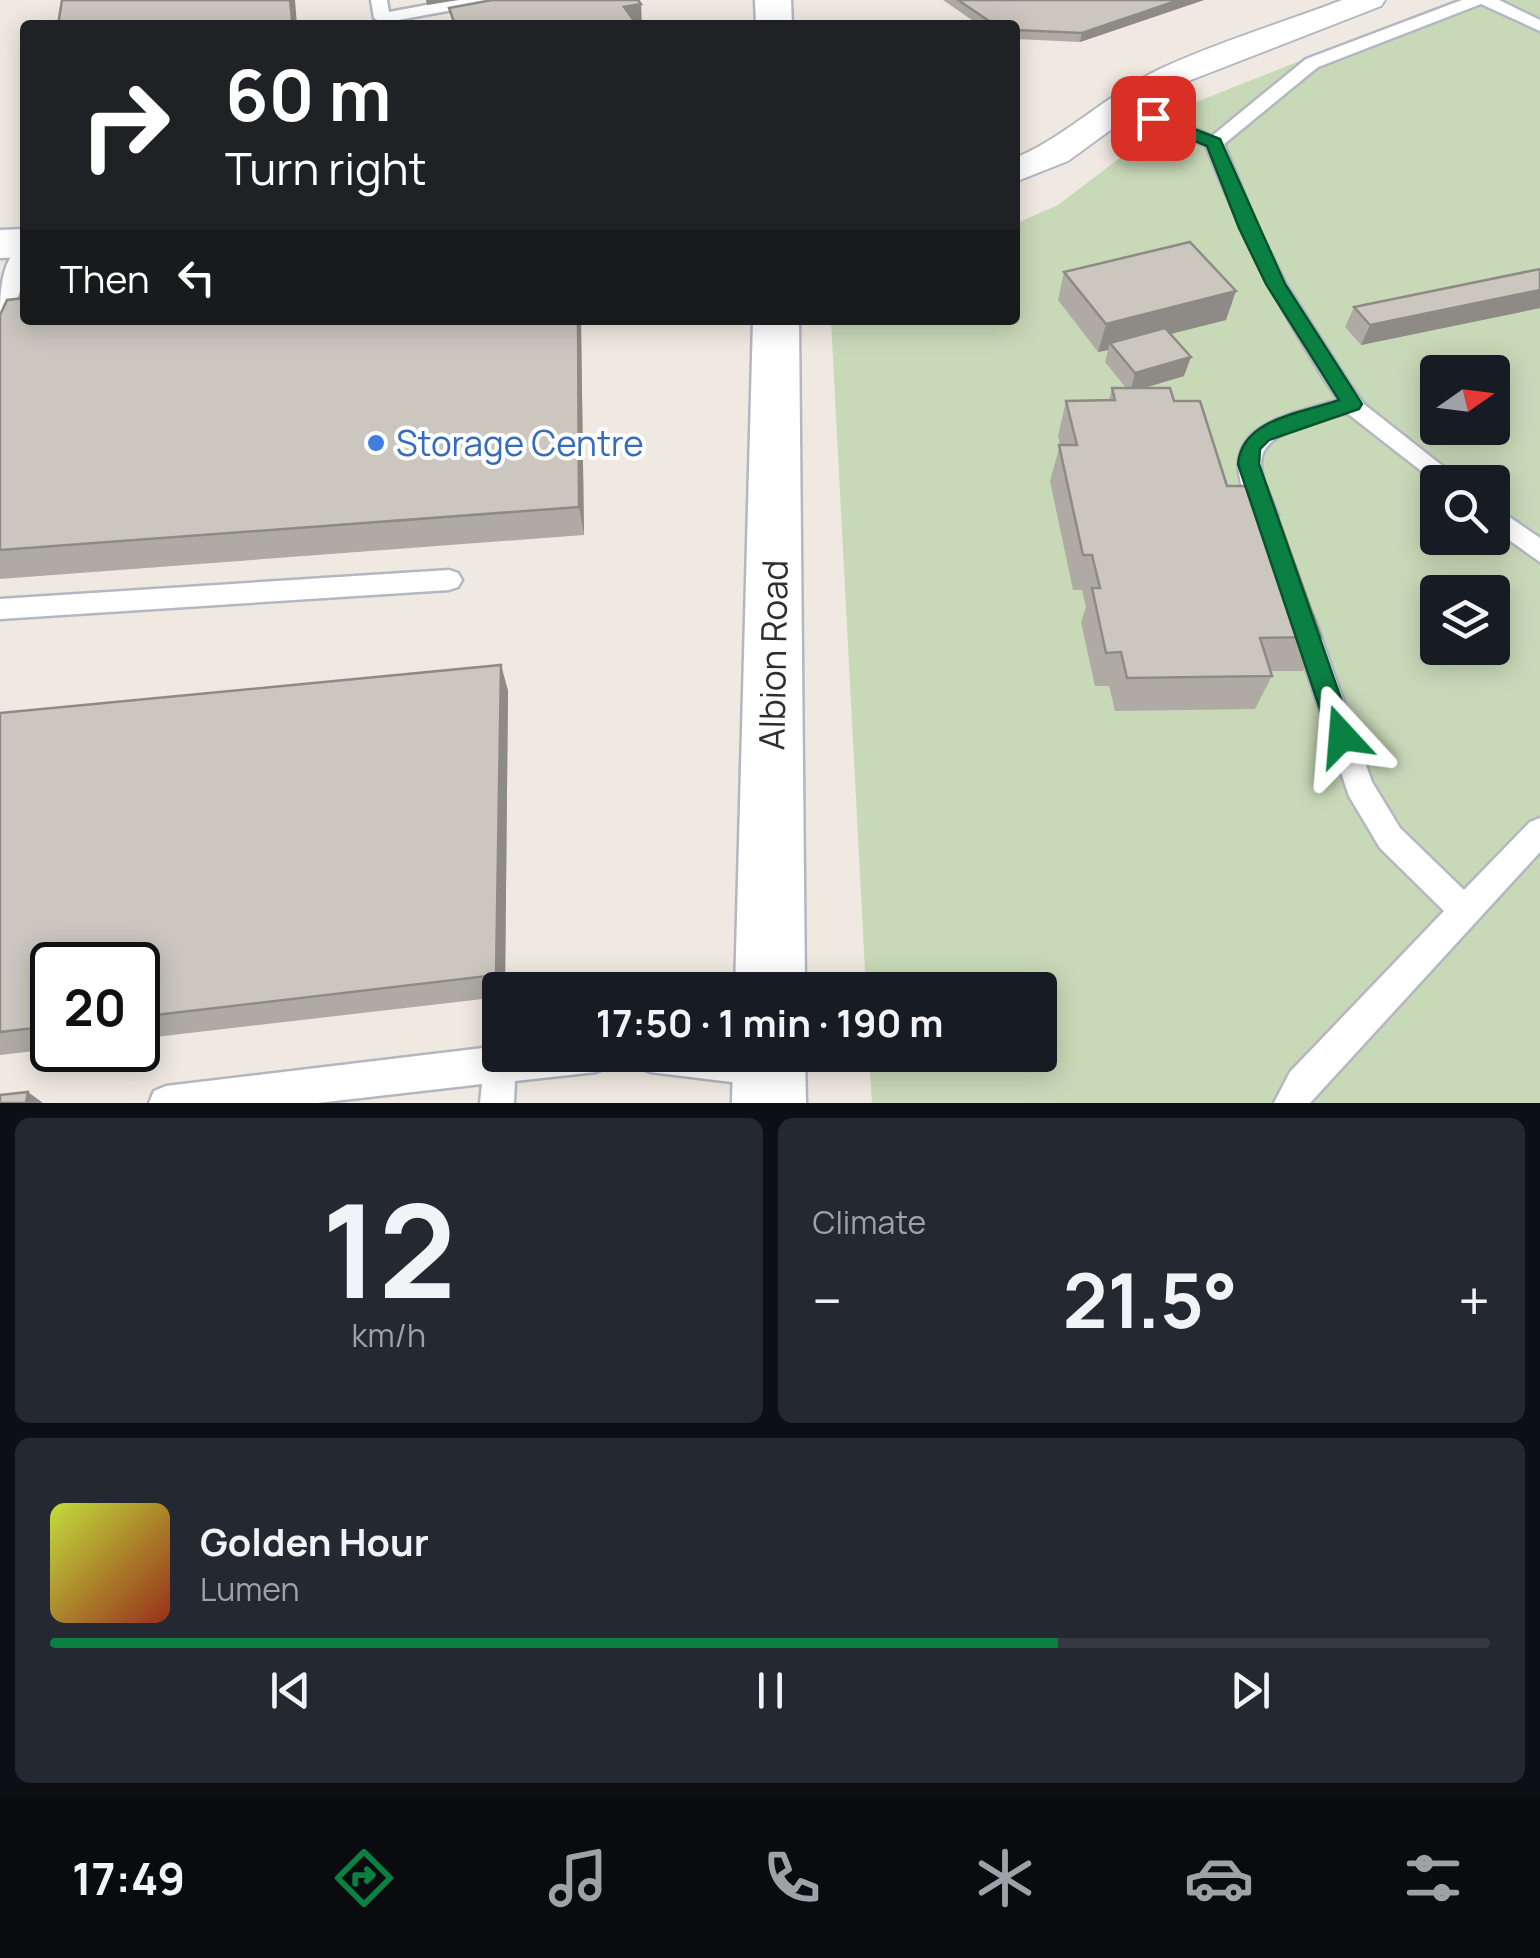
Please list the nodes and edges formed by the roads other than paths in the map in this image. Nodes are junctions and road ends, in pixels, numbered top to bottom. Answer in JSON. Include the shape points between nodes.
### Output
{"nodes":[{"id":1,"x":480,"y":0,"type":"edge"},
{"id":2,"x":1370,"y":0,"type":"edge"},
{"id":3,"x":1477,"y":0,"type":"edge"},
{"id":4,"x":1486,"y":0,"type":"edge"},
{"id":5,"x":378,"y":14,"type":"edge"},
{"id":6,"x":1540,"y":26,"type":"edge"},
{"id":7,"x":1123,"y":106,"type":"junction"},
{"id":8,"x":1214,"y":143,"type":"junction"},
{"id":9,"x":1020,"y":169,"type":"edge"},
{"id":10,"x":20,"y":263,"type":"edge"},
{"id":11,"x":0,"y":309,"type":"edge"},
{"id":12,"x":776,"y":325,"type":"edge"},
{"id":13,"x":1352,"y":404,"type":"junction"},
{"id":14,"x":1429,"y":465,"type":"edge"},
{"id":15,"x":1510,"y":528,"type":"edge"},
{"id":16,"x":1277,"y":548,"type":"edge"},
{"id":17,"x":1540,"y":552,"type":"edge"},
{"id":18,"x":448,"y":580,"type":"dead end"},
{"id":19,"x":1295,"y":601,"type":"edge"},
{"id":20,"x":0,"y":609,"type":"edge"},
{"id":21,"x":1540,"y":832,"type":"edge"},
{"id":22,"x":1465,"y":911,"type":"junction"},
{"id":23,"x":770,"y":972,"type":"edge"},
{"id":24,"x":482,"y":1066,"type":"edge"},
{"id":25,"x":499,"y":1072,"type":"edge"},
{"id":26,"x":166,"y":1103,"type":"edge"},
{"id":27,"x":497,"y":1103,"type":"edge"},
{"id":28,"x":1290,"y":1103,"type":"edge"}],
"edges":[{"from":1,"to":5,"type":"lane"},
{"from":2,"to":7,"type":"street","via":[[1171,76]]},
{"from":3,"to":8,"type":"lane","via":[[1312,63]]},
{"from":4,"to":6,"type":"lane"},
{"from":7,"to":8,"type":"lane"},
{"from":7,"to":9,"type":"street","via":[[1056,154]]},
{"from":8,"to":13,"type":"lane","via":[[1276,284]]},
{"from":10,"to":11,"type":"lane"},
{"from":12,"to":23,"type":"main road","name":"Albion Road"},
{"from":13,"to":14,"type":"lane"},
{"from":13,"to":16,"type":"lane","via":[[1261,434],[1250,448],[1248,464]]},
{"from":15,"to":17,"type":"lane"},
{"from":18,"to":20,"type":"lane"},
{"from":19,"to":22,"type":"lane","via":[[1359,787],[1390,838]]},
{"from":21,"to":22,"type":"lane"},
{"from":22,"to":28,"type":"lane"},
{"from":24,"to":26,"type":"lane"},
{"from":25,"to":27,"type":"lane"}]}
